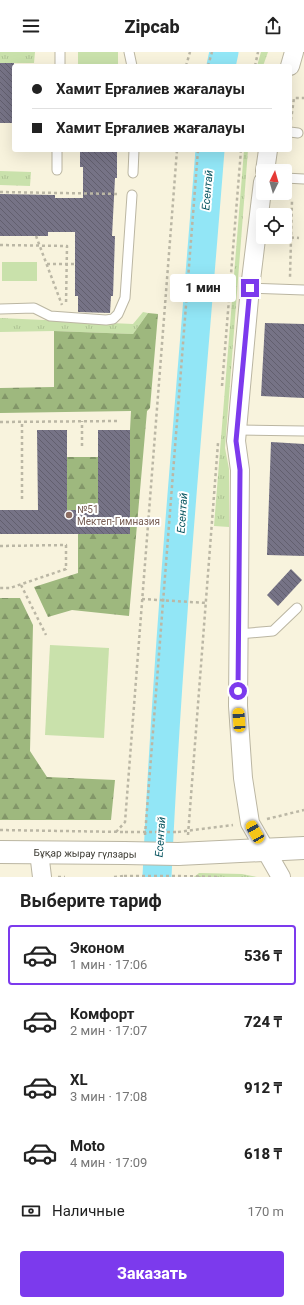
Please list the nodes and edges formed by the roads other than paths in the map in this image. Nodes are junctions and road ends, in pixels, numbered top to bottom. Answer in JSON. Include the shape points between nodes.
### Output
{"nodes":[{"id":1,"x":60,"y":52,"type":"edge"},
{"id":2,"x":129,"y":52,"type":"edge"},
{"id":3,"x":294,"y":52,"type":"edge"},
{"id":4,"x":60,"y":64,"type":"edge"},
{"id":5,"x":132,"y":64,"type":"edge"},
{"id":6,"x":291,"y":64,"type":"edge"},
{"id":7,"x":57,"y":152,"type":"edge"},
{"id":8,"x":134,"y":152,"type":"edge"},
{"id":9,"x":268,"y":152,"type":"edge"},
{"id":10,"x":266,"y":164,"type":"edge"},
{"id":11,"x":57,"y":170,"type":"dead end"},
{"id":12,"x":133,"y":173,"type":"dead end"},
{"id":13,"x":292,"y":178,"type":"edge"},
{"id":14,"x":304,"y":179,"type":"edge"},
{"id":15,"x":132,"y":195,"type":"road end"},
{"id":16,"x":261,"y":200,"type":"edge"},
{"id":17,"x":250,"y":288,"type":"junction"},
{"id":18,"x":304,"y":290,"type":"edge"},
{"id":19,"x":0,"y":309,"type":"edge"},
{"id":20,"x":237,"y":430,"type":"junction"},
{"id":21,"x":304,"y":431,"type":"edge"},
{"id":22,"x":297,"y":608,"type":"dead end"},
{"id":23,"x":238,"y":634,"type":"junction"},
{"id":24,"x":304,"y":843,"type":"edge"},
{"id":25,"x":304,"y":848,"type":"edge"},
{"id":26,"x":266,"y":851,"type":"junction"},
{"id":27,"x":0,"y":852,"type":"edge"},
{"id":28,"x":39,"y":852,"type":"junction"},
{"id":29,"x":42,"y":877,"type":"edge"},
{"id":30,"x":281,"y":877,"type":"edge"}],
"edges":[{"from":1,"to":4,"type":"lane"},
{"from":2,"to":5,"type":"lane"},
{"from":3,"to":6,"type":"street"},
{"from":7,"to":11,"type":"lane"},
{"from":8,"to":12,"type":"lane"},
{"from":9,"to":10,"type":"street"},
{"from":13,"to":14,"type":"lane"},
{"from":15,"to":19,"type":"lane","via":[[123,307],[113,319],[50,316],[34,308]]},
{"from":16,"to":17,"type":"street"},
{"from":17,"to":18,"type":"lane"},
{"from":17,"to":20,"type":"street"},
{"from":20,"to":21,"type":"lane"},
{"from":20,"to":23,"type":"street","via":[[240,470]]},
{"from":22,"to":23,"type":"lane","via":[[273,631]]},
{"from":23,"to":26,"type":"street","via":[[238,706],[243,778],[250,823]]},
{"from":24,"to":26,"type":"street","name":"Бұқар жырау гүлзары"},
{"from":25,"to":26,"type":"street","name":"Бұқар жырау гүлзары"},
{"from":26,"to":28,"type":"street","name":"Бұқар жырау гүлзары","bridge":true,"via":[[182,853],[125,843]]},
{"from":26,"to":30,"type":"street"},
{"from":27,"to":28,"type":"street","name":"Бұқар жырау гүлзары"},
{"from":28,"to":29,"type":"street"}]}
